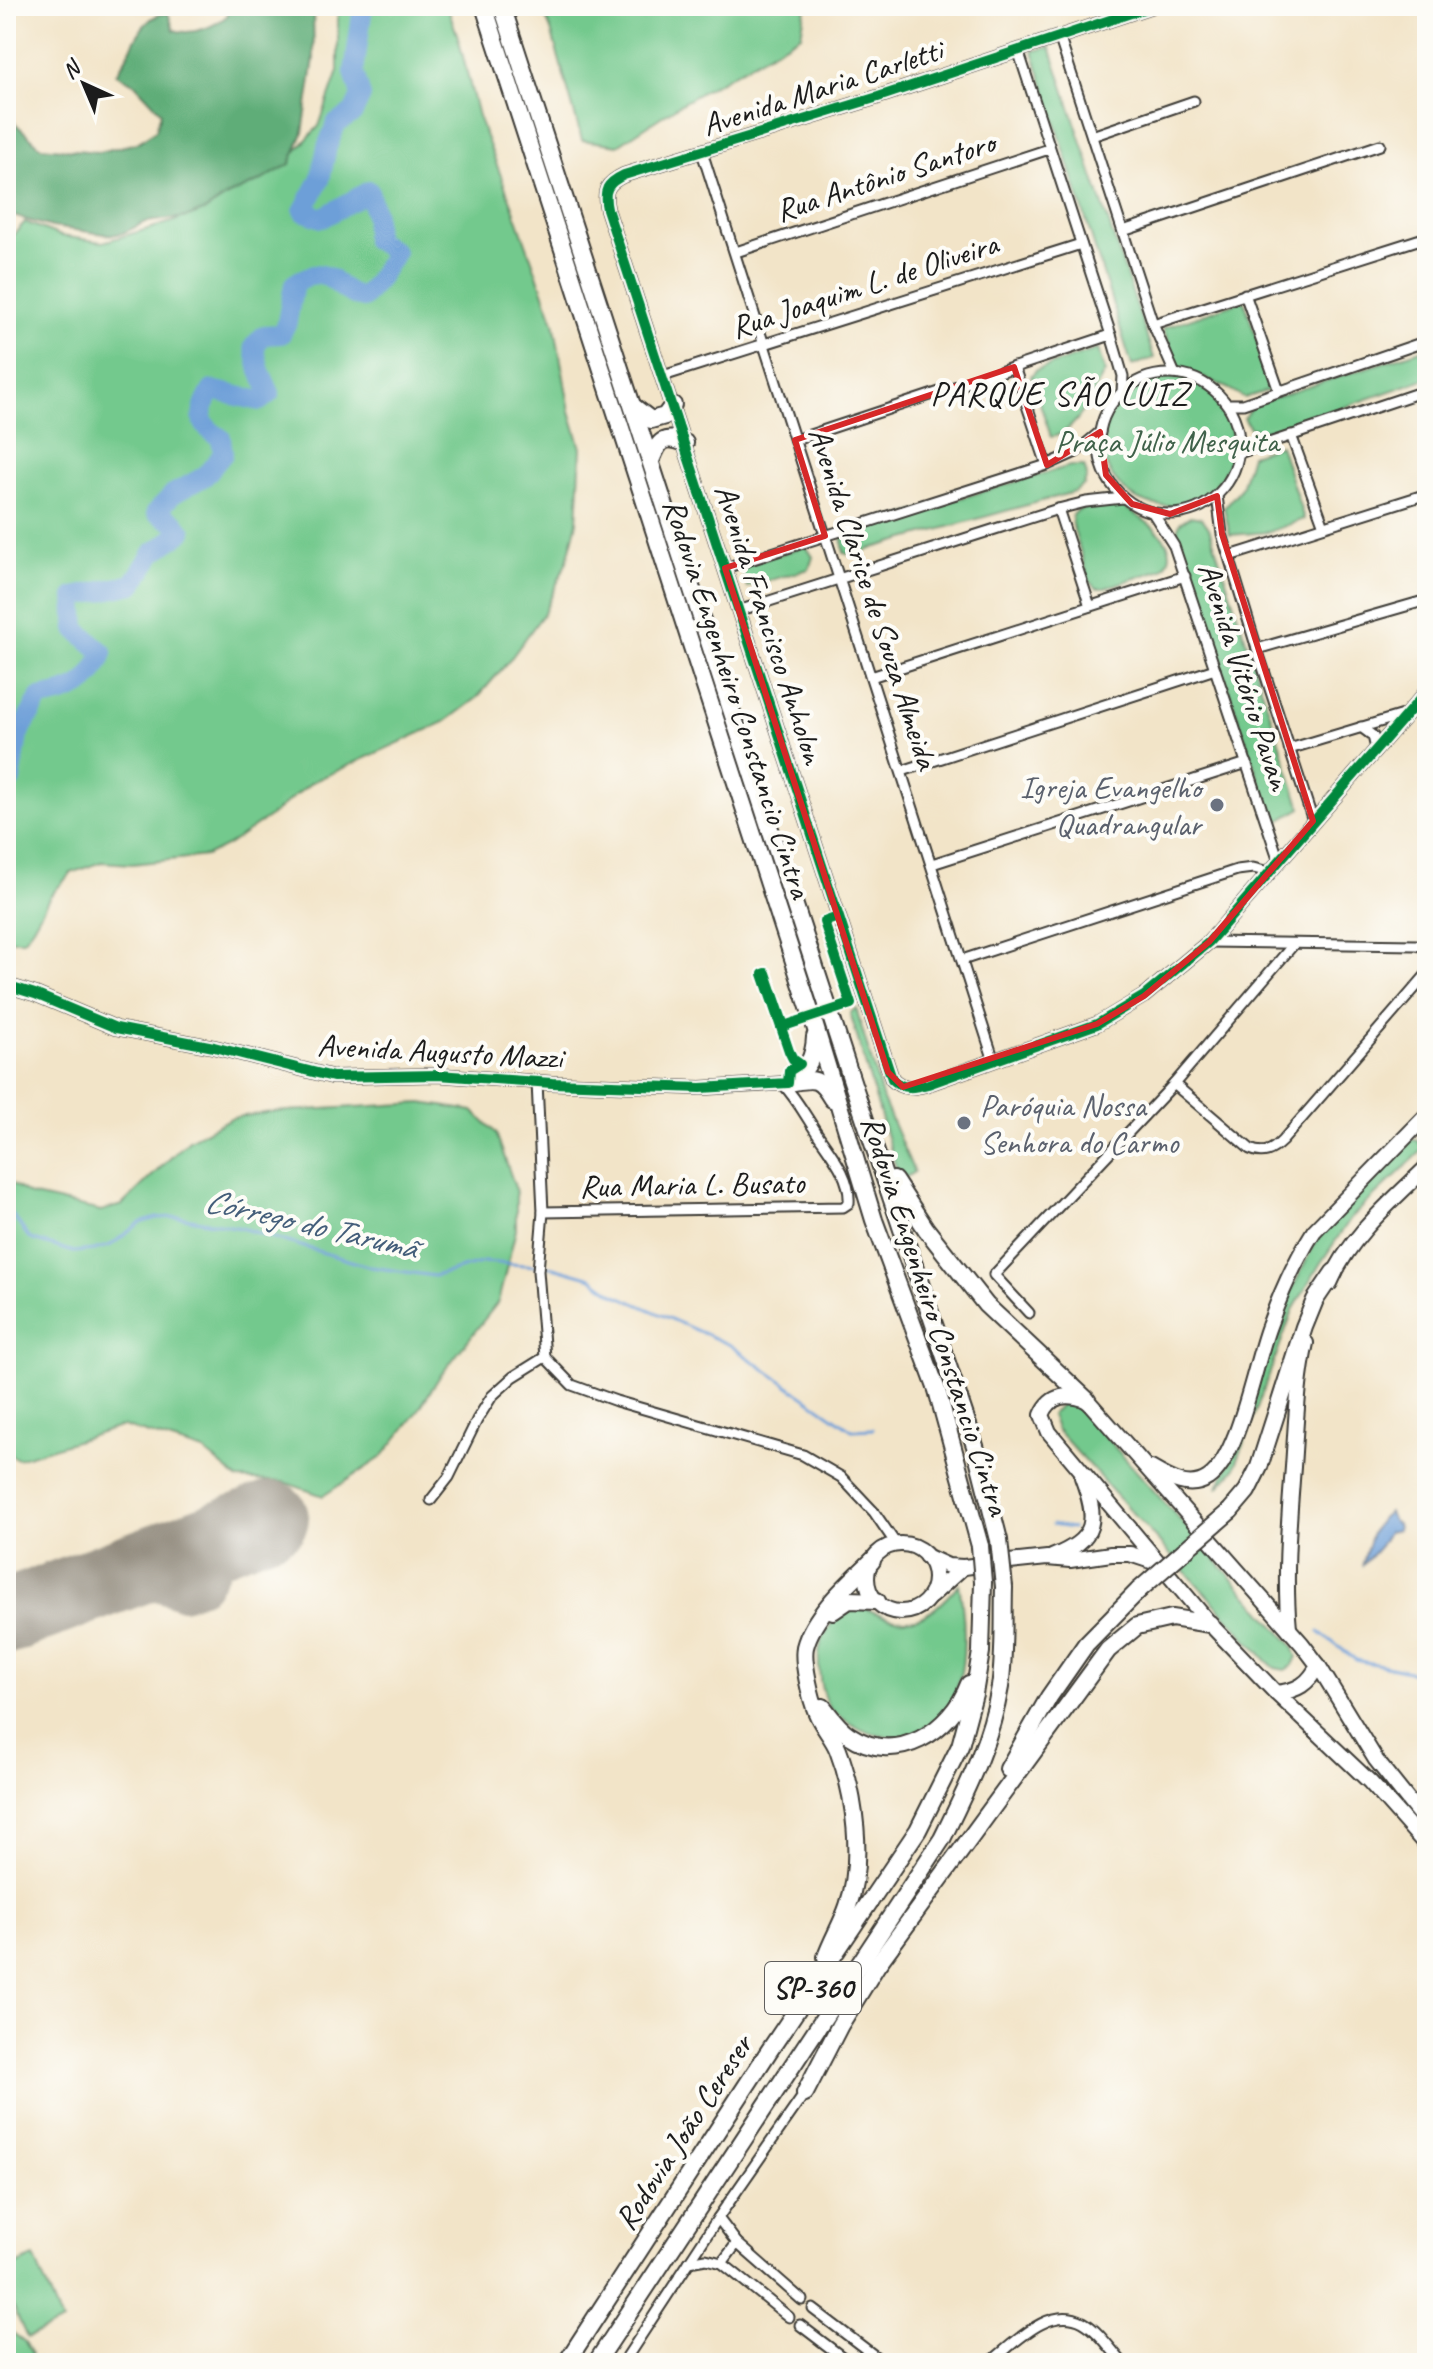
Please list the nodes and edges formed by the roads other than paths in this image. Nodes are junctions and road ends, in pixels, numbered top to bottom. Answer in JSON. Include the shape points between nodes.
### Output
{"nodes":[{"id":1,"x":484,"y":6,"type":"edge"},
{"id":2,"x":502,"y":6,"type":"edge"},
{"id":3,"x":1152,"y":6,"type":"edge"},
{"id":4,"x":1059,"y":36,"type":"junction"},
{"id":5,"x":1018,"y":50,"type":"junction"},
{"id":6,"x":1194,"y":101,"type":"dead end"},
{"id":7,"x":1092,"y":136,"type":"junction"},
{"id":8,"x":1380,"y":145,"type":"dead end"},
{"id":9,"x":1049,"y":149,"type":"junction"},
{"id":10,"x":702,"y":152,"type":"junction"},
{"id":11,"x":605,"y":191,"type":"joint"},
{"id":12,"x":1123,"y":231,"type":"junction"},
{"id":13,"x":1427,"y":237,"type":"edge"},
{"id":14,"x":1081,"y":244,"type":"junction"},
{"id":15,"x":736,"y":252,"type":"junction"},
{"id":16,"x":1245,"y":294,"type":"junction"},
{"id":17,"x":1153,"y":324,"type":"junction"},
{"id":18,"x":1111,"y":335,"type":"junction"},
{"id":19,"x":1427,"y":341,"type":"edge"},
{"id":20,"x":765,"y":344,"type":"junction"},
{"id":21,"x":1014,"y":367,"type":"junction"},
{"id":22,"x":1175,"y":374,"type":"junction"},
{"id":23,"x":663,"y":376,"type":"junction"},
{"id":24,"x":1427,"y":390,"type":"edge"},
{"id":25,"x":1279,"y":391,"type":"junction"},
{"id":26,"x":1122,"y":392,"type":"junction"},
{"id":27,"x":1227,"y":404,"type":"junction"},
{"id":28,"x":632,"y":405,"type":"junction"},
{"id":29,"x":673,"y":405,"type":"junction"},
{"id":30,"x":1100,"y":432,"type":"junction"},
{"id":31,"x":1291,"y":435,"type":"junction"},
{"id":32,"x":795,"y":440,"type":"junction"},
{"id":33,"x":685,"y":443,"type":"junction"},
{"id":34,"x":1239,"y":453,"type":"junction"},
{"id":35,"x":651,"y":461,"type":"junction"},
{"id":36,"x":1047,"y":465,"type":"junction"},
{"id":37,"x":1427,"y":494,"type":"edge"},
{"id":38,"x":1217,"y":496,"type":"junction"},
{"id":39,"x":1123,"y":498,"type":"junction"},
{"id":40,"x":1058,"y":509,"type":"junction"},
{"id":41,"x":1153,"y":513,"type":"junction"},
{"id":42,"x":1324,"y":526,"type":"junction"},
{"id":43,"x":825,"y":536,"type":"junction"},
{"id":44,"x":1230,"y":556,"type":"junction"},
{"id":45,"x":725,"y":568,"type":"junction"},
{"id":46,"x":1185,"y":576,"type":"junction"},
{"id":47,"x":839,"y":579,"type":"junction"},
{"id":48,"x":1427,"y":600,"type":"edge"},
{"id":49,"x":1090,"y":606,"type":"junction"},
{"id":50,"x":738,"y":611,"type":"junction"},
{"id":51,"x":1257,"y":649,"type":"junction"},
{"id":52,"x":1215,"y":669,"type":"junction"},
{"id":53,"x":871,"y":677,"type":"junction"},
{"id":54,"x":1427,"y":691,"type":"edge"},
{"id":55,"x":1406,"y":714,"type":"junction"},
{"id":56,"x":1361,"y":727,"type":"junction"},
{"id":57,"x":1289,"y":749,"type":"junction"},
{"id":58,"x":1376,"y":749,"type":"junction"},
{"id":59,"x":1247,"y":763,"type":"junction"},
{"id":60,"x":902,"y":771,"type":"junction"},
{"id":61,"x":1313,"y":821,"type":"junction"},
{"id":62,"x":1279,"y":861,"type":"junction"},
{"id":63,"x":932,"y":864,"type":"junction"},
{"id":64,"x":1269,"y":872,"type":"junction"},
{"id":65,"x":1209,"y":942,"type":"junction"},
{"id":66,"x":1293,"y":945,"type":"junction"},
{"id":67,"x":1427,"y":948,"type":"edge"},
{"id":68,"x":962,"y":960,"type":"junction"},
{"id":69,"x":1427,"y":974,"type":"edge"},
{"id":70,"x":6,"y":985,"type":"edge"},
{"id":71,"x":814,"y":1023,"type":"junction"},
{"id":72,"x":994,"y":1061,"type":"junction"},
{"id":73,"x":537,"y":1082,"type":"junction"},
{"id":74,"x":785,"y":1083,"type":"junction"},
{"id":75,"x":1174,"y":1084,"type":"junction"},
{"id":76,"x":1427,"y":1115,"type":"edge"},
{"id":77,"x":849,"y":1136,"type":"junction"},
{"id":78,"x":881,"y":1160,"type":"junction"},
{"id":79,"x":1427,"y":1167,"type":"edge"},
{"id":80,"x":543,"y":1212,"type":"junction"},
{"id":81,"x":1334,"y":1272,"type":"junction"},
{"id":82,"x":1029,"y":1313,"type":"dead end"},
{"id":83,"x":545,"y":1357,"type":"junction"},
{"id":84,"x":1087,"y":1400,"type":"junction"},
{"id":85,"x":1140,"y":1462,"type":"junction"},
{"id":86,"x":1078,"y":1465,"type":"junction"},
{"id":87,"x":431,"y":1500,"type":"dead end"},
{"id":88,"x":896,"y":1544,"type":"junction"},
{"id":89,"x":926,"y":1556,"type":"junction"},
{"id":90,"x":1047,"y":1558,"type":"junction"},
{"id":91,"x":872,"y":1561,"type":"junction"},
{"id":92,"x":1158,"y":1563,"type":"junction"},
{"id":93,"x":963,"y":1567,"type":"junction"},
{"id":94,"x":983,"y":1582,"type":"joint"},
{"id":95,"x":927,"y":1600,"type":"junction"},
{"id":96,"x":877,"y":1601,"type":"junction"},
{"id":97,"x":819,"y":1621,"type":"junction"},
{"id":98,"x":1210,"y":1624,"type":"junction"},
{"id":99,"x":1289,"y":1629,"type":"junction"},
{"id":100,"x":981,"y":1652,"type":"junction"},
{"id":101,"x":1318,"y":1665,"type":"junction"},
{"id":102,"x":1276,"y":1693,"type":"junction"},
{"id":103,"x":814,"y":1700,"type":"junction"},
{"id":104,"x":1427,"y":1824,"type":"edge"},
{"id":105,"x":1427,"y":1846,"type":"edge"},
{"id":106,"x":956,"y":1858,"type":"junction"},
{"id":107,"x":813,"y":1989,"type":"junction"},
{"id":108,"x":843,"y":1991,"type":"junction"},
{"id":109,"x":805,"y":2093,"type":"joint"},
{"id":110,"x":718,"y":2218,"type":"junction"},
{"id":111,"x":737,"y":2243,"type":"junction"},
{"id":112,"x":689,"y":2262,"type":"junction"},
{"id":113,"x":722,"y":2263,"type":"junction"},
{"id":114,"x":786,"y":2288,"type":"junction"},
{"id":115,"x":802,"y":2300,"type":"dead end"},
{"id":116,"x":773,"y":2305,"type":"junction"},
{"id":117,"x":813,"y":2309,"type":"dead end"},
{"id":118,"x":789,"y":2317,"type":"dead end"},
{"id":119,"x":829,"y":2322,"type":"junction"},
{"id":120,"x":800,"y":2325,"type":"dead end"},
{"id":121,"x":818,"y":2338,"type":"junction"},
{"id":122,"x":566,"y":2363,"type":"edge"},
{"id":123,"x":596,"y":2363,"type":"edge"},
{"id":124,"x":623,"y":2363,"type":"edge"},
{"id":125,"x":850,"y":2363,"type":"edge"},
{"id":126,"x":884,"y":2363,"type":"edge"},
{"id":127,"x":989,"y":2363,"type":"edge"},
{"id":128,"x":1123,"y":2363,"type":"edge"}],
"edges":[{"from":1,"to":71,"type":"highway","name":"Rodovia Engenheiro Constancio Cintra","number":"SP-360"},
{"from":2,"to":28,"type":"highway","name":"Rodovia Engenheiro Constancio Cintra"},
{"from":3,"to":4,"type":"street","name":"Avenida Maria Carletti"},
{"from":4,"to":5,"type":"street","name":"Avenida Maria Carletti"},
{"from":4,"to":7,"type":"street"},
{"from":5,"to":9,"type":"street"},
{"from":5,"to":10,"type":"street","name":"Avenida Maria Carletti"},
{"from":6,"to":7,"type":"street"},
{"from":7,"to":12,"type":"street"},
{"from":8,"to":12,"type":"street"},
{"from":9,"to":14,"type":"street"},
{"from":9,"to":15,"type":"street","name":"Rua Antônio Santoro"},
{"from":10,"to":11,"type":"street","name":"Avenida Maria Carletti","via":[[624,175]]},
{"from":10,"to":15,"type":"street","name":"Avenida Clarice de Souza Almeida"},
{"from":11,"to":23,"type":"street","name":"Avenida Francisco Anholon"},
{"from":12,"to":17,"type":"street"},
{"from":13,"to":16,"type":"street"},
{"from":14,"to":18,"type":"street"},
{"from":14,"to":20,"type":"street","name":"Rua Joaquim L. de Oliveira"},
{"from":15,"to":20,"type":"street","name":"Avenida Clarice de Souza Almeida"},
{"from":16,"to":17,"type":"street"},
{"from":16,"to":25,"type":"street"},
{"from":17,"to":22,"type":"street"},
{"from":18,"to":21,"type":"street"},
{"from":18,"to":26,"type":"street","via":[[1123,376]]},
{"from":19,"to":25,"type":"street"},
{"from":20,"to":23,"type":"street","name":"Rua Joaquim L. de Oliveira"},
{"from":20,"to":32,"type":"street","name":"Avenida Clarice de Souza Almeida"},
{"from":21,"to":32,"type":"street"},
{"from":21,"to":36,"type":"street"},
{"from":22,"to":26,"type":"street","via":[[1148,377]]},
{"from":22,"to":27,"type":"street","via":[[1213,389]]},
{"from":23,"to":29,"type":"street","name":"Avenida Francisco Anholon"},
{"from":24,"to":31,"type":"street"},
{"from":25,"to":27,"type":"street"},
{"from":26,"to":30,"type":"street"},
{"from":27,"to":34,"type":"street","via":[[1236,421]]},
{"from":28,"to":29,"type":"highway","via":[[651,420],[665,416]]},
{"from":28,"to":35,"type":"highway","name":"Rodovia Engenheiro Constancio Cintra"},
{"from":29,"to":33,"type":"street","name":"Avenida Francisco Anholon"},
{"from":30,"to":36,"type":"street","via":[[1076,452]]},
{"from":30,"to":39,"type":"street","via":[[1101,462]]},
{"from":31,"to":34,"type":"street"},
{"from":31,"to":42,"type":"street"},
{"from":32,"to":43,"type":"street","name":"Avenida Clarice de Souza Almeida"},
{"from":33,"to":35,"type":"highway","via":[[664,439]]},
{"from":33,"to":45,"type":"street","name":"Avenida Francisco Anholon"},
{"from":34,"to":38,"type":"street"},
{"from":35,"to":78,"type":"highway","name":"Rodovia Engenheiro Constancio Cintra"},
{"from":36,"to":43,"type":"street"},
{"from":37,"to":42,"type":"street"},
{"from":38,"to":41,"type":"street","via":[[1188,512]]},
{"from":38,"to":44,"type":"street","name":"Avenida Vitório Pavan"},
{"from":39,"to":40,"type":"street"},
{"from":39,"to":41,"type":"street"},
{"from":40,"to":47,"type":"street"},
{"from":40,"to":49,"type":"street"},
{"from":41,"to":46,"type":"street","name":"Avenida Vitório Pavan"},
{"from":42,"to":44,"type":"street"},
{"from":43,"to":45,"type":"street"},
{"from":43,"to":47,"type":"street","name":"Avenida Clarice de Souza Almeida"},
{"from":44,"to":51,"type":"street","name":"Avenida Vitório Pavan"},
{"from":45,"to":50,"type":"street","name":"Avenida Francisco Anholon"},
{"from":46,"to":49,"type":"street"},
{"from":46,"to":52,"type":"street","name":"Avenida Vitório Pavan"},
{"from":47,"to":50,"type":"street"},
{"from":47,"to":53,"type":"street","name":"Avenida Clarice de Souza Almeida"},
{"from":48,"to":51,"type":"street"},
{"from":49,"to":53,"type":"street"},
{"from":50,"to":72,"type":"street","name":"Avenida Francisco Anholon","via":[[888,1072],[897,1084],[915,1088]]},
{"from":51,"to":57,"type":"street","name":"Avenida Vitório Pavan"},
{"from":52,"to":59,"type":"street","name":"Avenida Vitório Pavan"},
{"from":52,"to":60,"type":"street"},
{"from":53,"to":60,"type":"street","name":"Avenida Clarice de Souza Almeida"},
{"from":54,"to":55,"type":"street"},
{"from":55,"to":56,"type":"street"},
{"from":55,"to":58,"type":"street"},
{"from":56,"to":57,"type":"street"},
{"from":56,"to":58,"type":"street","via":[[1373,736]]},
{"from":57,"to":61,"type":"street","name":"Avenida Vitório Pavan"},
{"from":58,"to":61,"type":"street"},
{"from":59,"to":62,"type":"street","name":"Avenida Vitório Pavan"},
{"from":59,"to":63,"type":"street"},
{"from":60,"to":63,"type":"street","name":"Avenida Clarice de Souza Almeida"},
{"from":61,"to":62,"type":"street"},
{"from":62,"to":64,"type":"street"},
{"from":63,"to":68,"type":"street","name":"Avenida Clarice de Souza Almeida"},
{"from":64,"to":65,"type":"street"},
{"from":64,"to":68,"type":"street","via":[[1237,870]]},
{"from":65,"to":66,"type":"street"},
{"from":65,"to":72,"type":"street","via":[[1121,1011]]},
{"from":66,"to":67,"type":"street"},
{"from":66,"to":75,"type":"street"},
{"from":68,"to":72,"type":"street","name":"Avenida Clarice de Souza Almeida"},
{"from":69,"to":75,"type":"street","via":[[1268,1152],[1250,1149]]},
{"from":70,"to":73,"type":"street","name":"Avenida Augusto Mazzi","via":[[116,1028],[333,1077],[438,1075]]},
{"from":71,"to":74,"type":"highway","via":[[815,1041],[806,1070]]},
{"from":71,"to":77,"type":"highway","name":"Rodovia Engenheiro Constancio Cintra","number":"SP-360"},
{"from":73,"to":74,"type":"street","name":"Avenida Augusto Mazzi","via":[[701,1088]]},
{"from":73,"to":80,"type":"street"},
{"from":74,"to":77,"type":"highway","via":[[823,1083]]},
{"from":74,"to":80,"type":"street","name":"Rua Maria L. Busato","via":[[838,1164],[849,1193],[843,1207]]},
{"from":75,"to":82,"type":"street","via":[[994,1275]]},
{"from":76,"to":85,"type":"main road","via":[[1314,1231],[1300,1253],[1219,1469],[1199,1483],[1186,1484]]},
{"from":77,"to":94,"type":"highway","name":"Rodovia Engenheiro Constancio Cintra","number":"SP-360","bridge":true,"via":[[937,1390],[980,1546]]},
{"from":78,"to":84,"type":"highway","via":[[926,1229],[986,1305]]},
{"from":78,"to":108,"type":"highway","name":"Rodovia Engenheiro Constancio Cintra","bridge":true,"via":[[975,1446],[999,1540],[1003,1649],[993,1716],[970,1782],[942,1839]]},
{"from":79,"to":81,"type":"main road","via":[[1359,1237]]},
{"from":80,"to":83,"type":"street","via":[[538,1271]]},
{"from":81,"to":99,"type":"main road","via":[[1302,1358],[1285,1589]]},
{"from":81,"to":106,"type":"highway","bridge":true,"via":[[1304,1327],[1247,1491],[1086,1644]]},
{"from":83,"to":87,"type":"street","via":[[492,1396]]},
{"from":83,"to":88,"type":"street","via":[[572,1385],[803,1455],[841,1477]]},
{"from":84,"to":85,"type":"main road"},
{"from":84,"to":86,"type":"main road","via":[[1060,1396],[1042,1415],[1049,1432]]},
{"from":85,"to":99,"type":"main road"},
{"from":86,"to":90,"type":"main road","via":[[1092,1525],[1087,1537]]},
{"from":86,"to":92,"type":"main road"},
{"from":88,"to":89,"type":"main road","via":[[916,1547]]},
{"from":88,"to":91,"type":"main road"},
{"from":89,"to":93,"type":"main road"},
{"from":89,"to":95,"type":"main road","via":[[935,1581]]},
{"from":90,"to":92,"type":"main road","via":[[1130,1554]]},
{"from":90,"to":93,"type":"main road"},
{"from":91,"to":96,"type":"main road","via":[[868,1582]]},
{"from":91,"to":97,"type":"highway"},
{"from":92,"to":98,"type":"main road"},
{"from":93,"to":95,"type":"main road"},
{"from":94,"to":100,"type":"highway","name":"Rodovia João Cereser","number":"SP-360"},
{"from":95,"to":96,"type":"main road","via":[[908,1611]]},
{"from":96,"to":97,"type":"highway","via":[[849,1600]]},
{"from":97,"to":103,"type":"highway","via":[[805,1648]]},
{"from":98,"to":102,"type":"main road"},
{"from":98,"to":106,"type":"highway","via":[[1172,1618],[1137,1626],[1108,1650]]},
{"from":99,"to":101,"type":"main road"},
{"from":100,"to":103,"type":"highway","via":[[964,1697],[945,1724],[922,1739],[900,1745],[862,1741],[848,1735]]},
{"from":100,"to":107,"type":"highway","name":"Rodovia João Cereser","number":"SP-360","via":[[960,1746],[918,1830]]},
{"from":101,"to":102,"type":"main road","via":[[1302,1686]]},
{"from":101,"to":104,"type":"main road","via":[[1376,1760]]},
{"from":102,"to":105,"type":"main road","via":[[1370,1782]]},
{"from":103,"to":107,"type":"highway","via":[[846,1774],[855,1850],[848,1907]]},
{"from":106,"to":108,"type":"highway"},
{"from":106,"to":109,"type":"highway","via":[[877,1965]]},
{"from":107,"to":122,"type":"highway","name":"Rodovia João Cereser","number":"SP-360"},
{"from":108,"to":123,"type":"highway","name":"Rodovia João Cereser","number":"SP-360"},
{"from":109,"to":110,"type":"street"},
{"from":110,"to":111,"type":"street"},
{"from":110,"to":112,"type":"street"},
{"from":111,"to":113,"type":"street"},
{"from":111,"to":114,"type":"street"},
{"from":112,"to":113,"type":"street"},
{"from":112,"to":124,"type":"street"},
{"from":113,"to":116,"type":"street"},
{"from":114,"to":115,"type":"street"},
{"from":114,"to":116,"type":"street"},
{"from":116,"to":118,"type":"street"},
{"from":117,"to":119,"type":"street"},
{"from":119,"to":121,"type":"street"},
{"from":119,"to":126,"type":"street"},
{"from":120,"to":121,"type":"street"},
{"from":121,"to":125,"type":"street"},
{"from":127,"to":128,"type":"street","via":[[1036,2327],[1066,2317],[1092,2329]]}]}
